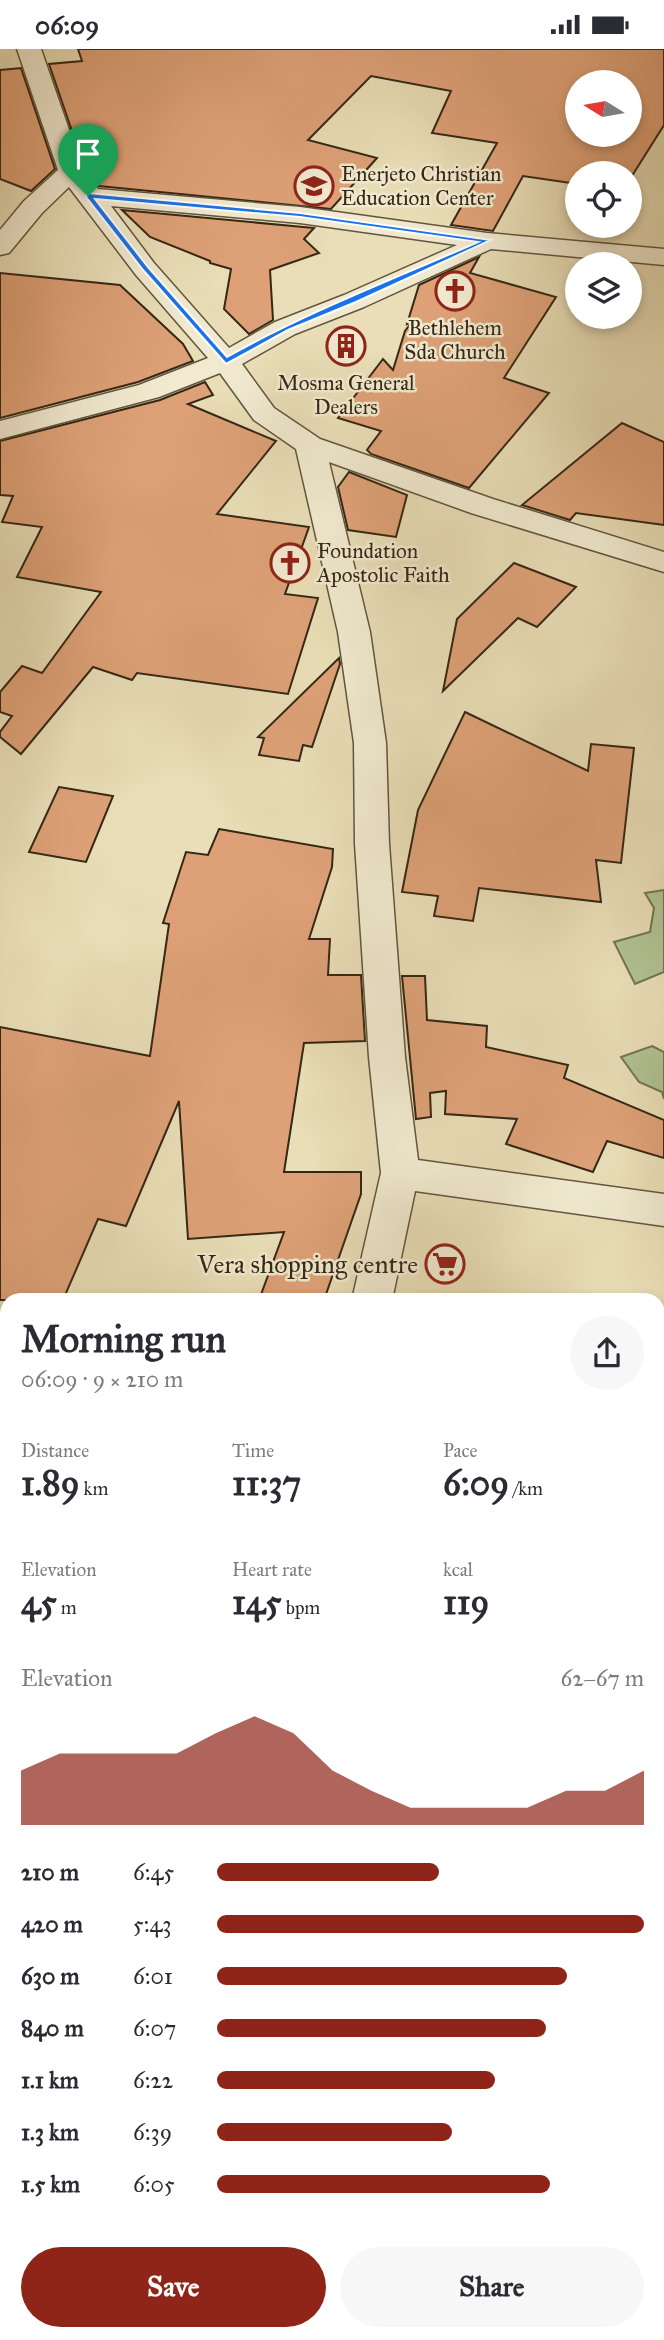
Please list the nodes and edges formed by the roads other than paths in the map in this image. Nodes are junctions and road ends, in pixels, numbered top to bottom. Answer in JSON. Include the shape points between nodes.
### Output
{"nodes":[{"id":1,"x":29,"y":49,"type":"edge"},
{"id":2,"x":71,"y":171,"type":"junction"},
{"id":3,"x":88,"y":196,"type":"junction"},
{"id":4,"x":487,"y":240,"type":"junction"},
{"id":5,"x":0,"y":247,"type":"edge"},
{"id":6,"x":664,"y":257,"type":"edge"},
{"id":7,"x":226,"y":361,"type":"junction"},
{"id":8,"x":0,"y":430,"type":"edge"},
{"id":9,"x":310,"y":445,"type":"junction"},
{"id":10,"x":664,"y":562,"type":"edge"},
{"id":11,"x":400,"y":1173,"type":"junction"},
{"id":12,"x":664,"y":1210,"type":"edge"},
{"id":13,"x":374,"y":1293,"type":"edge"}],
"edges":[{"from":1,"to":2,"type":"street"},
{"from":2,"to":3,"type":"street"},
{"from":2,"to":5,"type":"street"},
{"from":3,"to":4,"type":"street","via":[[300,215]]},
{"from":3,"to":7,"type":"street"},
{"from":4,"to":6,"type":"street"},
{"from":4,"to":7,"type":"street","via":[[285,328]]},
{"from":7,"to":8,"type":"street","via":[[149,391]]},
{"from":7,"to":9,"type":"street","via":[[264,414]]},
{"from":9,"to":10,"type":"street","via":[[482,506]]},
{"from":9,"to":11,"type":"street","via":[[354,632],[370,743],[374,871]]},
{"from":11,"to":12,"type":"street"},
{"from":11,"to":13,"type":"street"}]}
